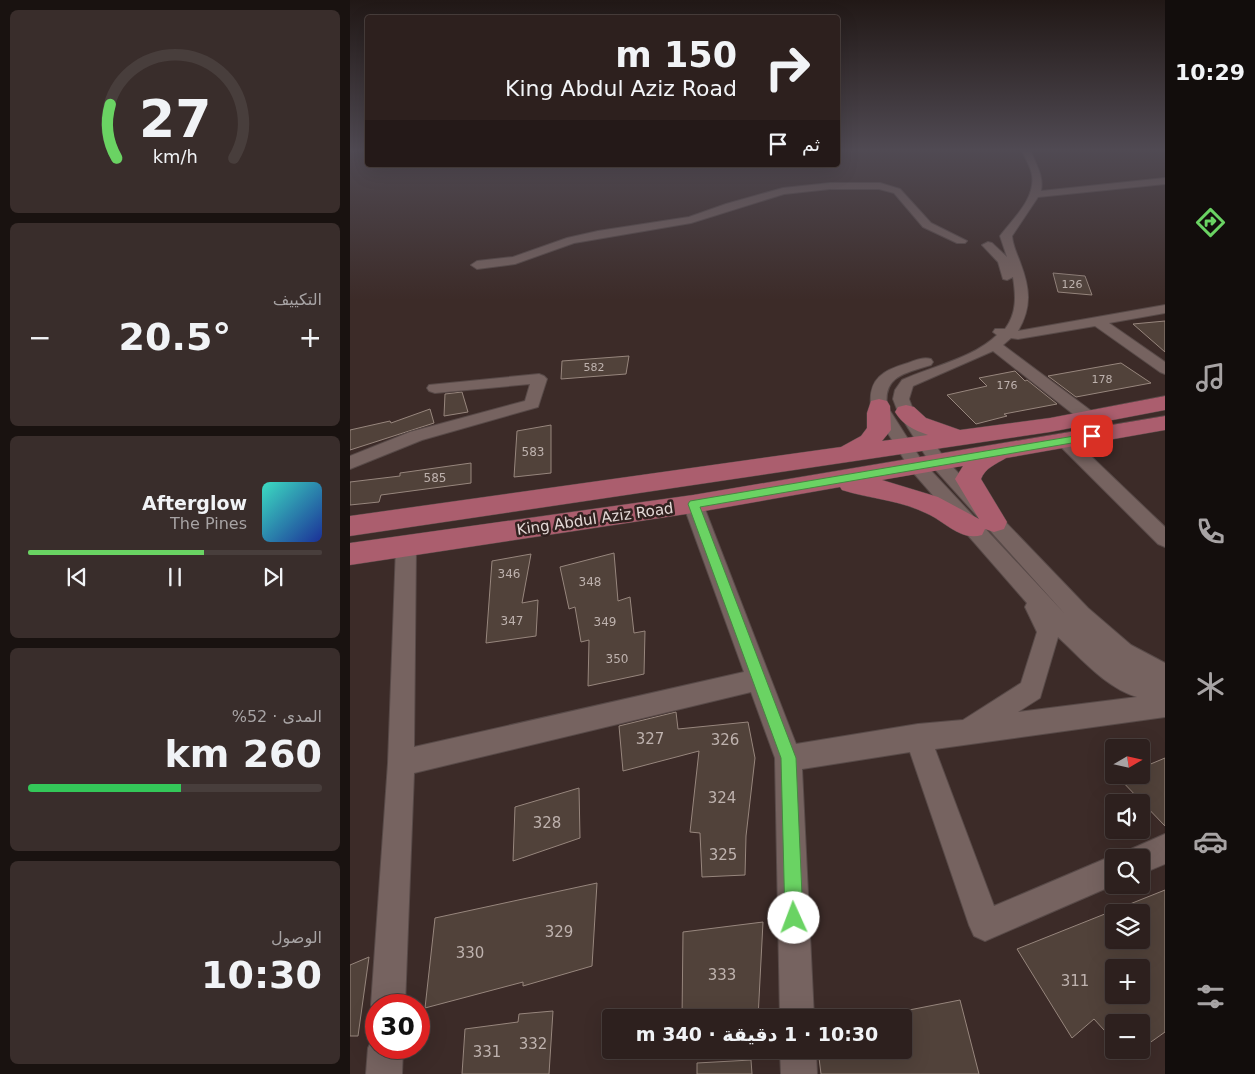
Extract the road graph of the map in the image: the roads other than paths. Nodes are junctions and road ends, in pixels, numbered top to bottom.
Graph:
1 (754, 199) edge
2 (904, 199) edge
3 (1021, 199) edge
4 (1031, 199) edge
5 (1000, 226) dead end
6 (976, 240) junction
7 (1014, 261) junction
8 (477, 265) dead end
9 (1165, 309) edge
10 (1097, 321) junction
11 (998, 336) junction
12 (1165, 370) edge
13 (435, 388) dead end
14 (1165, 403) edge
15 (879, 406) junction
16 (906, 412) junction
17 (1088, 417) junction
18 (1165, 423) edge
19 (961, 438) junction
20 (1065, 441) junction
21 (1000, 452) junction
22 (849, 453) junction
23 (920, 453) junction
24 (350, 463) edge
25 (822, 481) junction
26 (694, 504) junction
27 (983, 525) junction
28 (350, 526) edge
29 (1165, 538) edge
30 (406, 547) junction
31 (350, 554) edge
32 (1029, 591) junction
33 (1165, 675) edge
34 (760, 679) junction
35 (1165, 693) edge
36 (1165, 705) edge
37 (966, 733) junction
38 (918, 737) junction
39 (788, 758) junction
40 (401, 763) junction
41 (1165, 849) edge
42 (1150, 855) edge
43 (1105, 874) edge
44 (389, 994) edge
45 (797, 1009) edge
46 (385, 1059) edge
47 (798, 1059) edge
48 (384, 1074) edge
49 (799, 1074) edge

1 - 8 street
2 - 6 street
3 - 5 street
4 - 7 street
6 - 7 street
6 - 11 street
7 - 11 street
9 - 10 street
10 - 11 street
10 - 12 street
11 - 15 street
11 - 16 street
11 - 17 street
13 - 24 street
14 - 17 main road, King Abdul Aziz Road
15 - 22 main road
15 - 23 street
16 - 19 main road
16 - 23 street
17 - 19 main road, King Abdul Aziz Road
18 - 20 main road, King Abdul Aziz Road
19 - 23 main road, King Abdul Aziz Road
20 - 21 main road, King Abdul Aziz Road
20 - 29 street
21 - 23 main road, King Abdul Aziz Road
21 - 27 main road
22 - 23 main road, King Abdul Aziz Road
22 - 28 main road, King Abdul Aziz Road
23 - 25 main road, King Abdul Aziz Road
23 - 27 street
25 - 26 main road, King Abdul Aziz Road
25 - 27 main road
26 - 30 main road, King Abdul Aziz Road
26 - 34 street
27 - 32 street
27 - 33 street
30 - 31 main road, King Abdul Aziz Road
30 - 40 street
32 - 35 street
32 - 37 street
34 - 39 street
34 - 40 street
36 - 37 street
37 - 38 street
38 - 39 street
38 - 43 street
39 - 45 street
40 - 44 street
41 - 42 street
46 - 48 street
47 - 49 street

